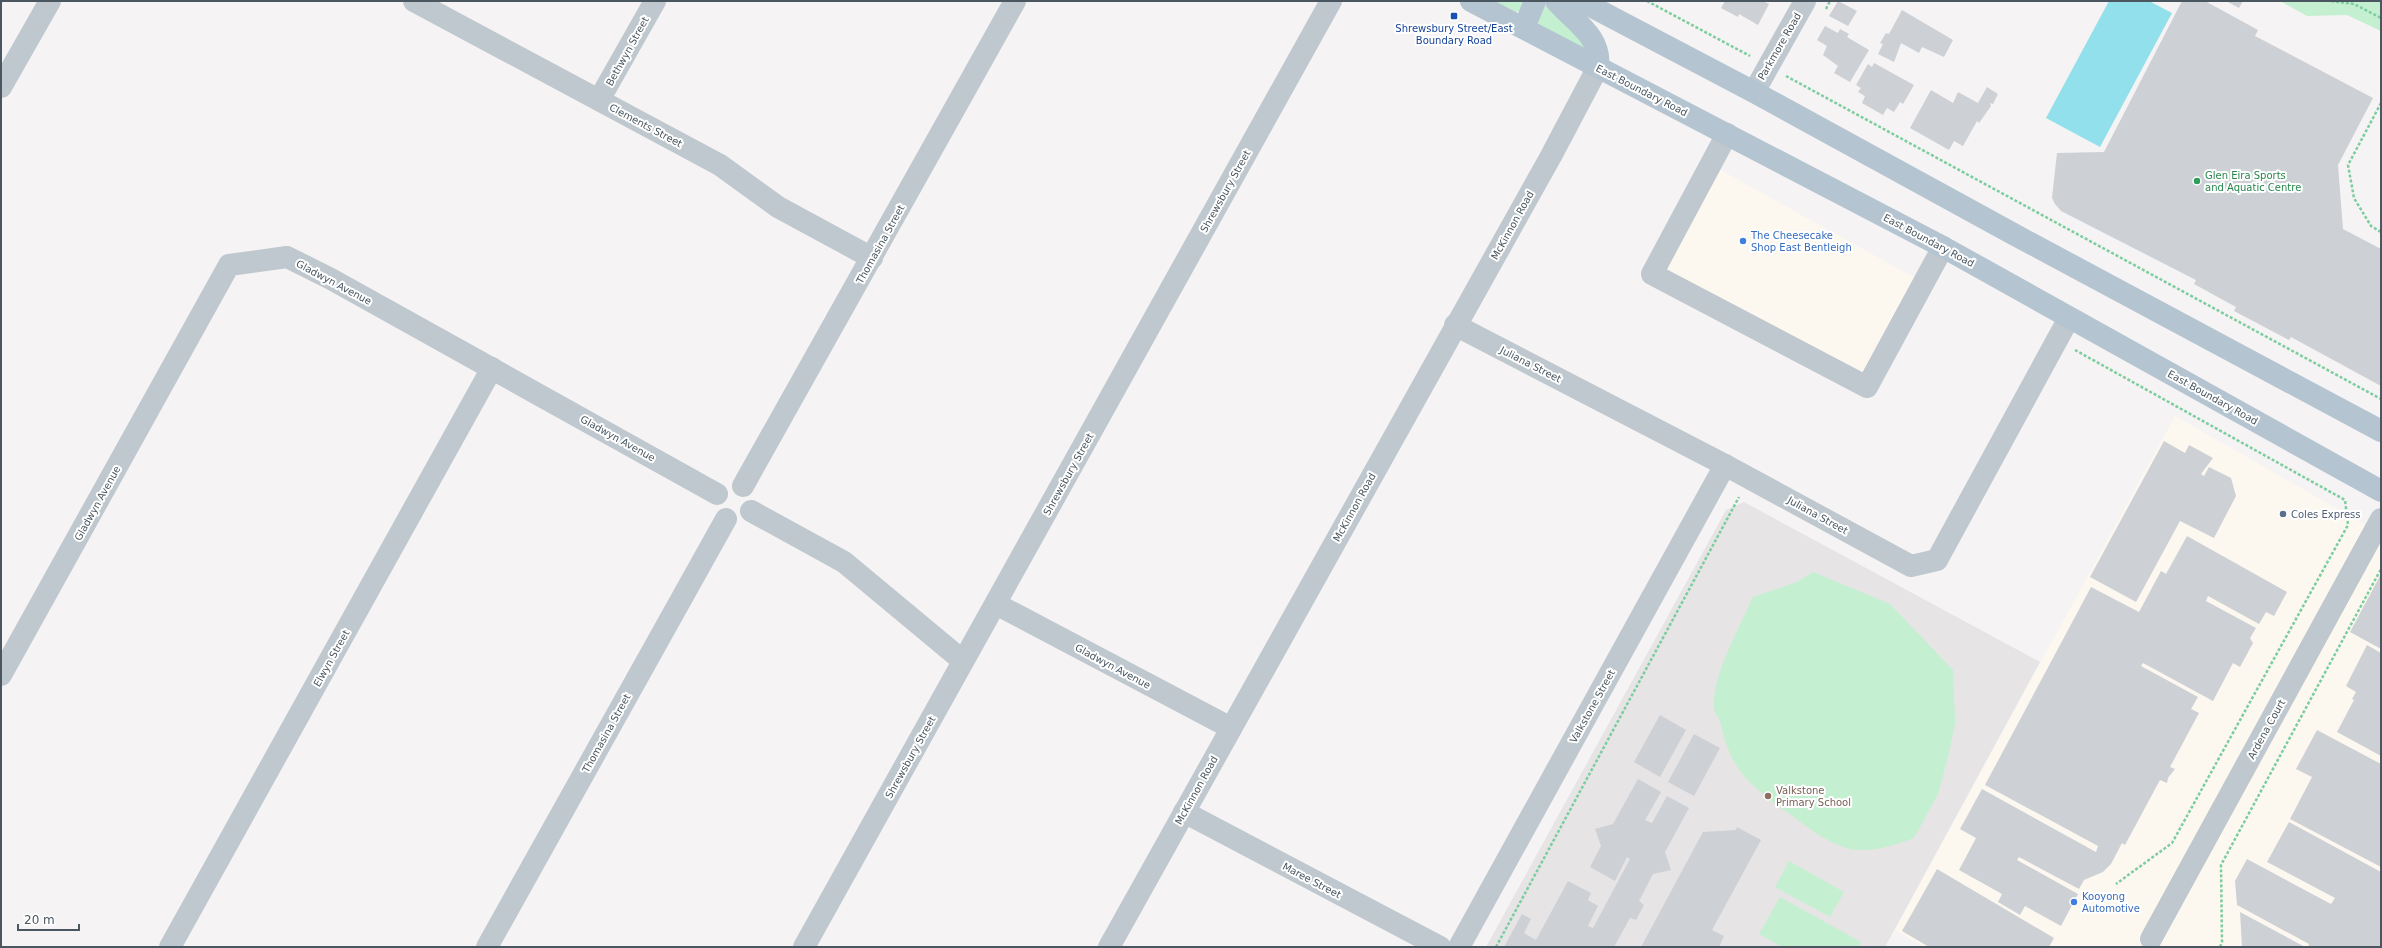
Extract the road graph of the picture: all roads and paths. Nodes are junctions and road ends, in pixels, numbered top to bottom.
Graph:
1 (50, 1) edge
2 (414, 1) edge
3 (655, 1) edge
4 (1015, 1) edge
5 (1330, 1) edge
6 (1472, 1) edge
7 (1535, 1) edge
8 (1556, 1) edge
9 (1581, 1) edge
10 (1647, 1) edge
11 (1805, 1) edge
12 (2331, 1) edge
13 (2381, 18) edge
14 (1524, 28) junction
15 (1598, 67) junction
16 (1768, 67) junction
17 (1, 87) edge
18 (1754, 92) junction
19 (599, 100) junction
20 (2381, 103) edge
21 (1727, 134) junction
22 (2381, 232) edge
23 (1943, 248) junction
24 (872, 258) junction
25 (2069, 318) junction
26 (1456, 325) junction
27 (492, 368) junction
28 (2381, 399) edge
29 (2381, 431) edge
30 (1725, 465) junction
31 (743, 486) junction
32 (2381, 491) edge
33 (717, 494) junction
34 (2346, 500) dead end
35 (751, 511) junction
36 (726, 519) junction
37 (2381, 519) edge
38 (2381, 570) edge
39 (996, 604) junction
40 (963, 660) junction
41 (1, 675) edge
42 (1231, 728) junction
43 (1184, 812) junction
44 (2116, 884) dead end
45 (2151, 938) dead end
46 (170, 947) edge
47 (487, 947) edge
48 (804, 947) edge
49 (1109, 947) edge
50 (1440, 947) edge
51 (1459, 947) edge
52 (2220, 947) edge

1 - 17 street
2 - 19 street, Clements Street
3 - 19 street, Bethwyn Street
4 - 24 street, Thomasina Street
5 - 39 street, Shrewsbury Street
6 - 14 main road, East Boundary Road
7 - 14 main road
8 - 15 main road
9 - 18 main road
10 - 16 path
11 - 16 street, Parkmore Road
12 - 13 path
14 - 15 main road, East Boundary Road
15 - 21 main road, East Boundary Road
15 - 26 street, McKinnon Road
16 - 18 street, Parkmore Road
16 - 28 path
18 - 29 main road
19 - 24 street, Clements Street
20 - 22 path
21 - 23 main road, East Boundary Road
21 - 23 street
23 - 25 main road, East Boundary Road
24 - 31 street, Thomasina Street
25 - 30 street, Juliana Street
25 - 32 main road, East Boundary Road
26 - 30 street, Juliana Street
26 - 42 street, McKinnon Road
27 - 33 street, Gladwyn Avenue
27 - 41 street, Gladwyn Avenue
27 - 46 street, Elwyn Street
30 - 51 street, Valkstone Street
31 - 33 street
31 - 35 street
33 - 36 street
34 - 44 path
35 - 36 street
35 - 40 street
36 - 47 street, Thomasina Street
37 - 45 street, Ardena Court
38 - 52 path
39 - 40 street, Shrewsbury Street
39 - 42 street, Gladwyn Avenue
40 - 48 street, Shrewsbury Street
42 - 43 street, McKinnon Road
43 - 49 street, McKinnon Road
43 - 50 street, Maree Street

